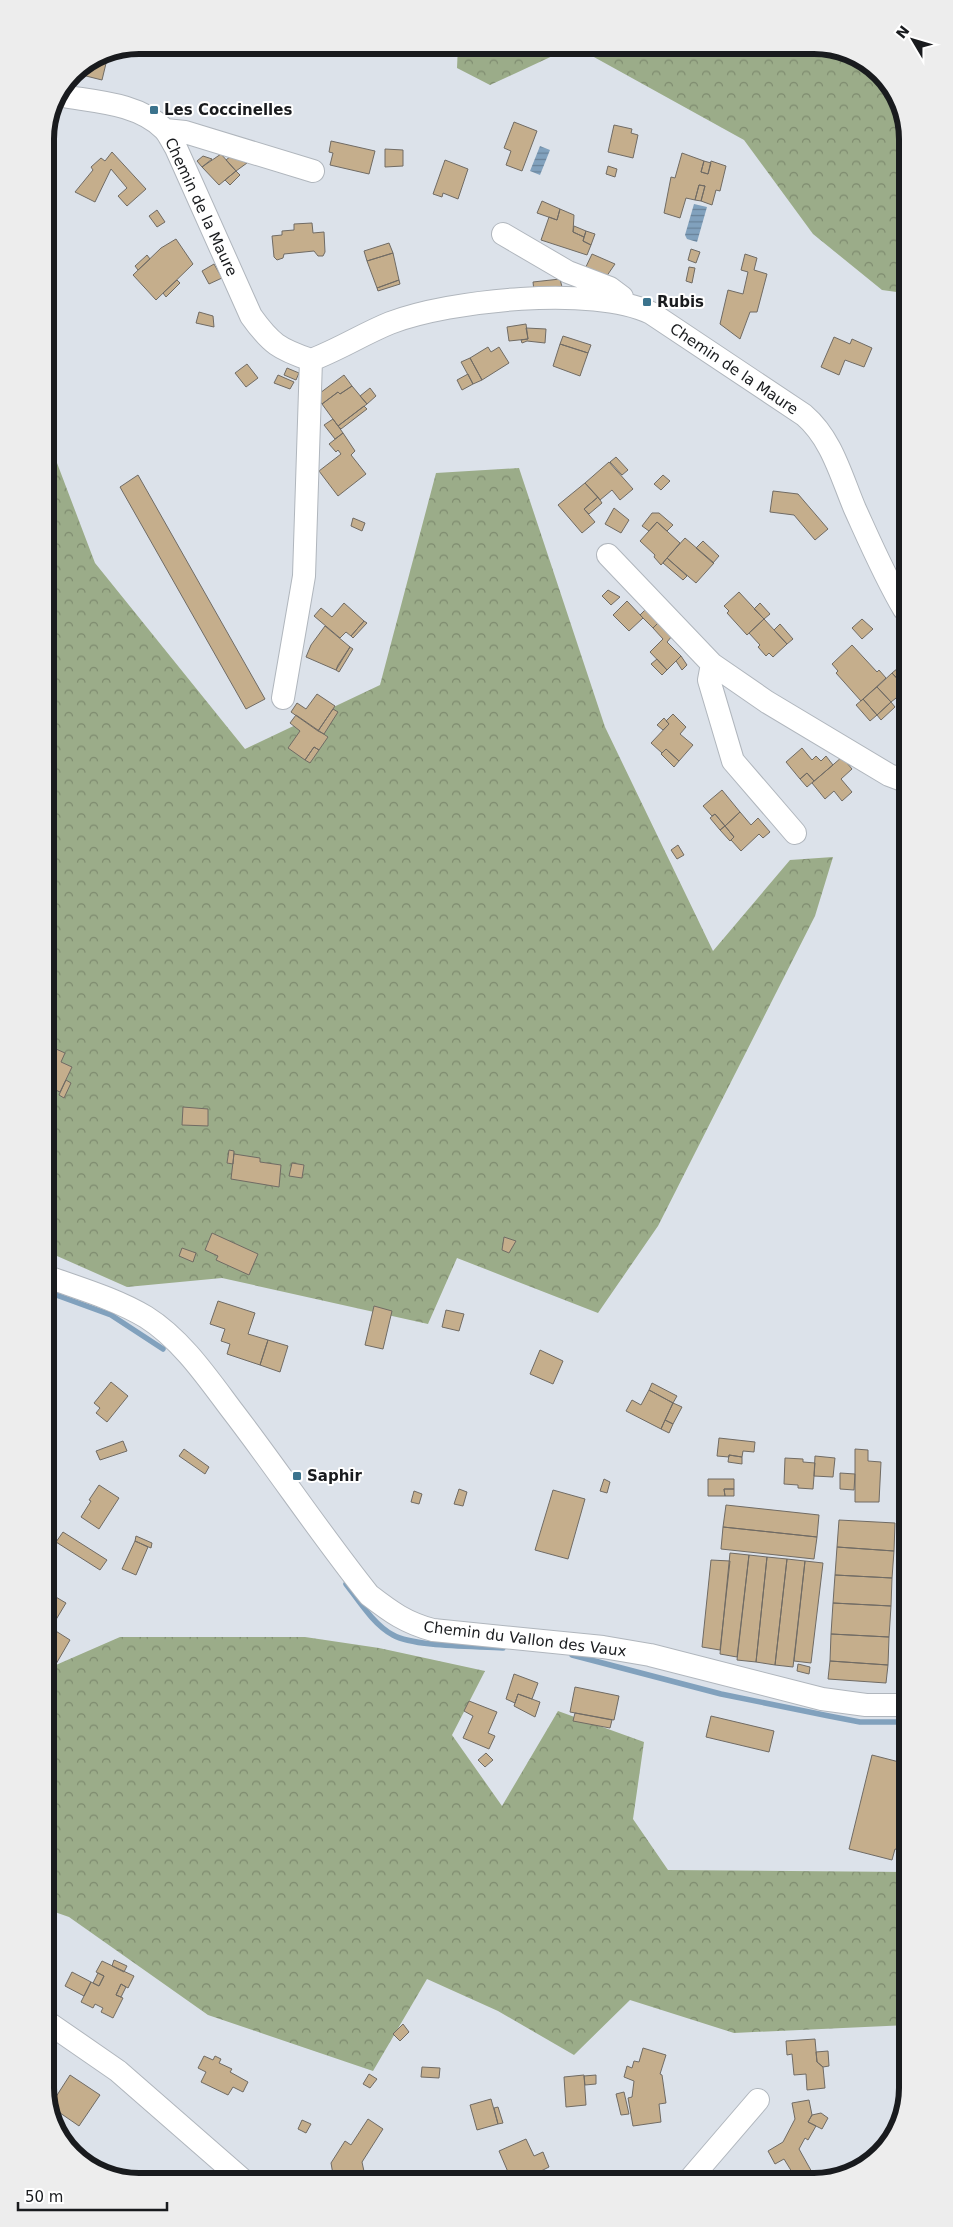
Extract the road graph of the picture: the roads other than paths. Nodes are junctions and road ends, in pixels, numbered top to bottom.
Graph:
1 (65, 97) edge
2 (165, 130) junction
3 (313, 171) dead end
4 (503, 234) dead end
5 (627, 303) junction
6 (311, 360) junction
7 (608, 555) dead end
8 (899, 600) edge
9 (712, 664) junction
10 (283, 698) dead end
11 (899, 779) edge
12 (795, 833) dead end
13 (54, 1279) edge
14 (899, 1705) edge
15 (54, 2027) edge
16 (758, 2100) dead end
17 (235, 2173) edge
18 (695, 2173) edge

1 - 2 street, Chemin de la Maure
2 - 3 street
2 - 6 street, Chemin de la Maure
4 - 5 street
5 - 6 street, Chemin de la Maure
5 - 8 street, Chemin de la Maure
6 - 10 street
7 - 9 street
9 - 11 street
9 - 12 street
13 - 14 street, Chemin du Vallon des Vaux
15 - 17 street
16 - 18 street

